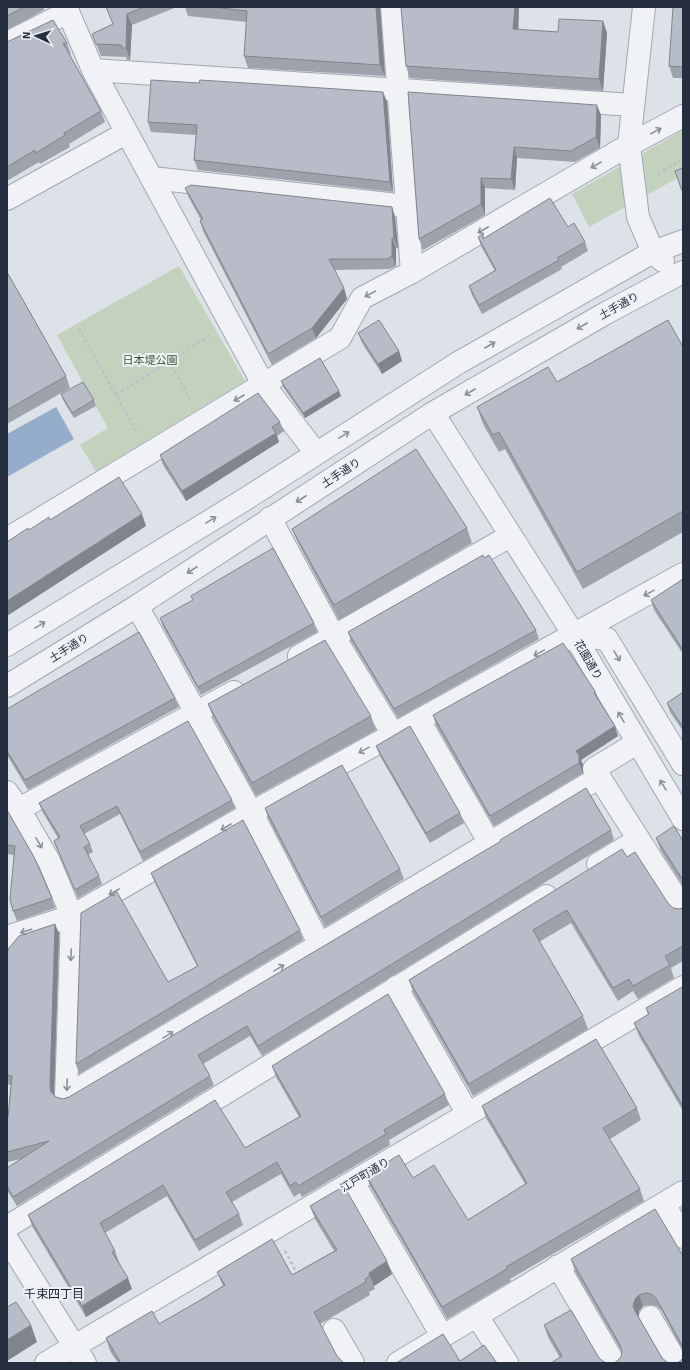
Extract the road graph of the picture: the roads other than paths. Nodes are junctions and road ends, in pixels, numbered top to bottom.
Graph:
1 (392, 7) edge
2 (644, 7) edge
3 (67, 10) edge
4 (7, 43) edge
5 (94, 70) junction
6 (398, 90) junction
7 (633, 105) junction
8 (683, 116) edge
9 (126, 133) junction
10 (630, 145) junction
11 (152, 178) junction
12 (7, 198) edge
13 (407, 206) junction
14 (683, 241) edge
15 (653, 252) junction
16 (412, 272) junction
17 (681, 276) edge
18 (263, 384) junction
19 (434, 413) junction
20 (316, 454) junction
21 (270, 518) junction
22 (510, 536) junction
23 (7, 539) edge
24 (683, 574) edge
25 (137, 606) junction
26 (574, 635) junction
27 (334, 637) junction
28 (7, 645) edge
29 (279, 667) edge
30 (251, 682) edge
31 (7, 686) edge
32 (196, 712) junction
33 (419, 720) junction
34 (393, 734) junction
35 (673, 739) edge
36 (639, 746) junction
37 (683, 764) edge
38 (597, 773) junction
39 (7, 792) edge
40 (19, 809) junction
41 (251, 813) junction
42 (683, 819) edge
43 (638, 840) junction
44 (489, 842) junction
45 (683, 909) edge
46 (72, 916) junction
47 (7, 938) edge
48 (320, 944) junction
49 (396, 987) junction
50 (683, 987) edge
51 (468, 1114) junction
52 (353, 1182) junction
53 (683, 1192) edge
54 (664, 1204) junction
55 (7, 1227) edge
56 (683, 1237) edge
57 (7, 1239) edge
58 (558, 1266) junction
59 (477, 1316) junction
60 (650, 1316) dead end
61 (334, 1330) dead end
62 (442, 1336) junction
63 (80, 1354) edge
64 (401, 1362) edge
65 (46, 1363) edge
66 (353, 1363) edge
67 (507, 1363) edge
68 (614, 1363) edge
69 (676, 1363) edge

1 - 6 street
2 - 7 street
3 - 4 street
3 - 5 street
5 - 6 street
5 - 9 street
6 - 7 street
6 - 13 street
7 - 10 street
10 -> 8 street
9 - 11 street
9 - 12 street
10 - 15 street
10 -> 16 street
11 - 13 street
11 - 18 street
13 - 16 street
14 - 15 street
15 - 17 street
20 -> 15 street
16 -> 18 street
17 -> 19 street, 土手通り
18 - 20 street
18 -> 23 street
19 -> 21 street, 土手通り
19 - 22 street
28 -> 20 street
21 -> 25 street, 土手通り
21 - 27 street
22 - 26 street
22 - 27 street
24 -> 26 street
25 - 31 street, 土手通り
25 - 32 street
26 -> 33 street
26 -> 35 street, 花園通り
36 -> 26 street, 花園通り
27 - 29 street
27 - 34 street
30 - 32 street
32 - 40 street
32 - 41 street
33 - 34 street
33 - 44 street
34 -> 41 street
35 - 36 street
35 - 37 street, 花園通り
36 - 38 street
42 -> 36 street, 花園通り
38 - 43 street
38 - 44 street
39 - 40 street
40 -> 46 street
41 -> 46 street
41 - 48 street
43 - 45 street
43 - 49 street
44 - 48 street
46 -> 47 street
46 -> 48 street
49 - 51 street
49 - 55 street
50 - 51 street, 江戸町通り
51 - 52 street, 江戸町通り
52 - 62 street
52 - 63 street, 江戸町通り
53 - 54 street
54 - 56 street
54 - 58 street
57 - 63 street
58 - 59 street
58 - 68 street
59 - 62 street
59 - 67 street
60 - 69 street
61 - 66 street
62 - 64 street
63 - 65 street, 江戸町通り

